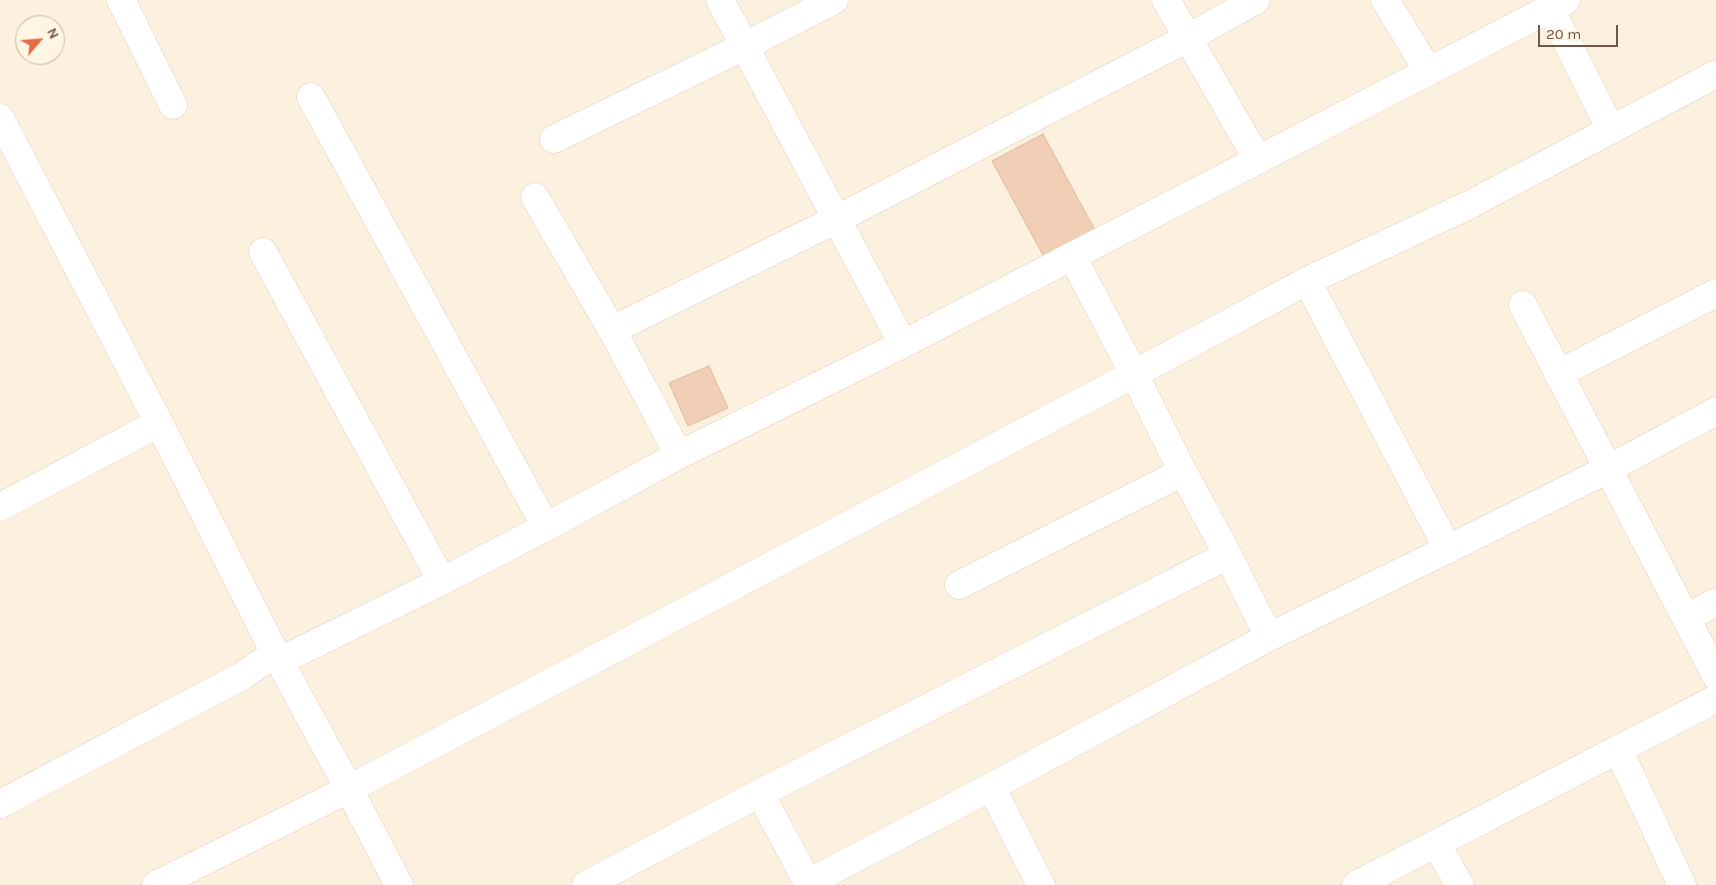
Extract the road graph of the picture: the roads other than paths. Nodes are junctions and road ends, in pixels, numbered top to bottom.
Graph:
1 (121, 0) edge
2 (720, 0) edge
3 (834, 0) edge
4 (1166, 0) edge
5 (1256, 0) edge
6 (1385, 0) edge
7 (1558, 4) edge
8 (1188, 38) junction
9 (745, 46) junction
10 (1429, 72) junction
11 (1716, 74) edge
12 (311, 97) dead end
13 (173, 105) dead end
14 (0, 118) edge
15 (1611, 130) junction
16 (554, 139) dead end
17 (1258, 160) junction
18 (535, 197) dead end
19 (837, 219) junction
20 (263, 252) dead end
21 (1072, 256) junction
22 (1307, 281) junction
23 (1716, 293) edge
24 (1523, 305) dead end
25 (612, 330) junction
26 (903, 344) junction
27 (1134, 374) junction
28 (1558, 374) junction
29 (1716, 411) edge
30 (159, 423) junction
31 (679, 455) junction
32 (1608, 469) junction
33 (1183, 472) junction
34 (0, 507) edge
35 (546, 527) junction
36 (1448, 549) junction
37 (1228, 555) junction
38 (442, 581) junction
39 (959, 585) dead end
40 (1716, 602) edge
41 (1686, 618) junction
42 (1269, 637) junction
43 (278, 657) junction
44 (1716, 676) edge
45 (1716, 698) edge
46 (1618, 749) junction
47 (991, 788) junction
48 (350, 789) junction
49 (760, 793) junction
50 (0, 804) edge
51 (1436, 844) junction
52 (808, 884) edge
53 (156, 885) edge
54 (399, 885) edge
55 (586, 885) edge
56 (1041, 885) edge
57 (1356, 885) edge
58 (1460, 885) edge
59 (1682, 885) edge

1 - 13 street
2 - 9 street
3 - 9 street
4 - 8 street
5 - 8 street
6 - 10 street
7 - 10 street
7 - 15 street
8 - 17 street
8 - 19 street
9 - 16 street
9 - 19 street
10 - 17 street
11 - 15 street
12 - 35 street
14 - 30 street
15 - 22 street
17 - 21 street
18 - 25 street
19 - 25 street
19 - 26 street
20 - 38 street
21 - 26 street
21 - 27 street
22 - 27 street
22 - 36 street
23 - 28 street
24 - 28 street
25 - 31 street
26 - 31 street
27 - 33 street
27 - 48 street
28 - 32 street
29 - 32 street
30 - 34 street
30 - 43 street
31 - 35 street
32 - 36 street
32 - 41 street
33 - 37 street
33 - 39 street
35 - 38 street
36 - 42 street
37 - 42 street
37 - 49 street
38 - 43 street
40 - 41 street
41 - 44 street
42 - 47 street
43 - 48 street
43 - 50 street
45 - 46 street
46 - 51 street
46 - 59 street
47 - 52 street
47 - 56 street
48 - 53 street
48 - 54 street
49 - 52 street
49 - 55 street
51 - 57 street
51 - 58 street

